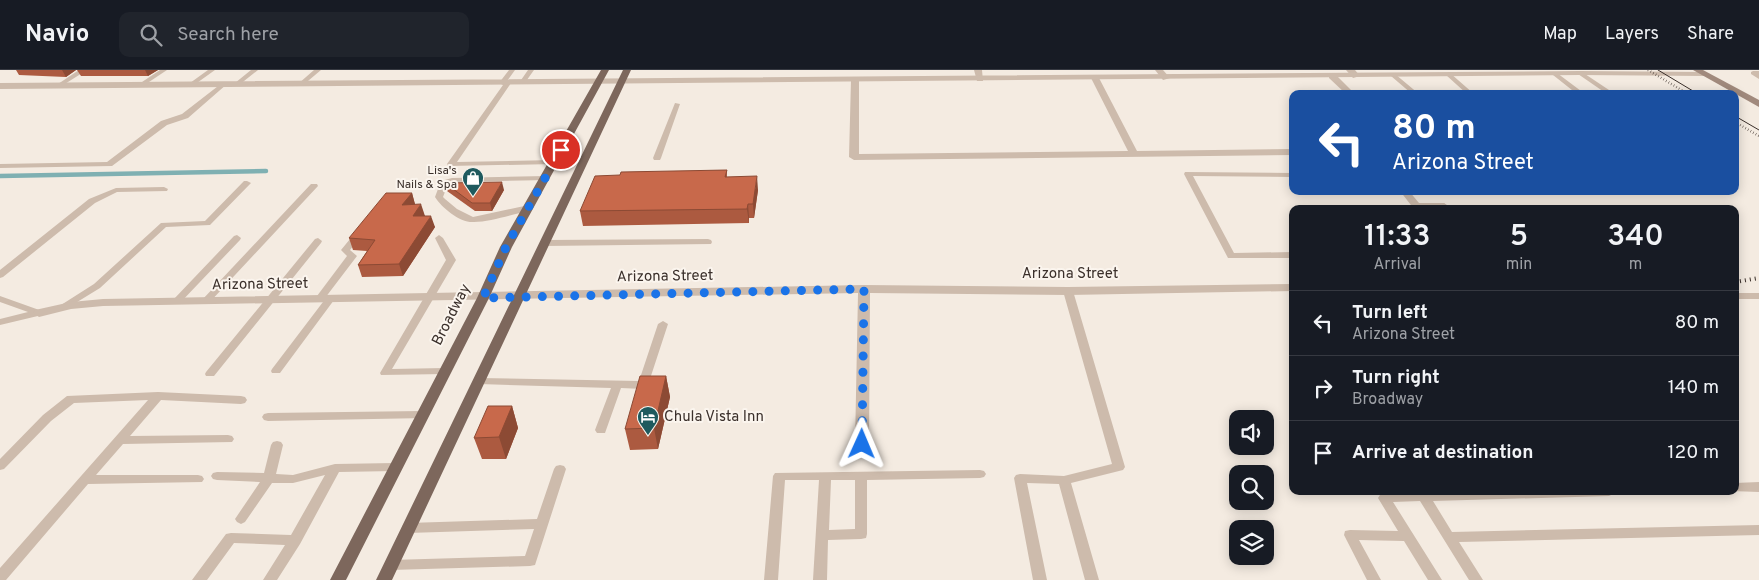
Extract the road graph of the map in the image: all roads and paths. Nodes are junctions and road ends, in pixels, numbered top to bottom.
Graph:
1 (84, 70) edge
2 (164, 70) edge
3 (212, 70) edge
4 (255, 70) edge
5 (318, 70) edge
6 (512, 70) edge
7 (532, 70) edge
8 (605, 70) edge
9 (627, 70) edge
10 (1159, 70) edge
11 (1551, 72) edge
12 (1622, 72) edge
13 (1700, 72) edge
14 (1353, 73) edge
15 (1580, 73) junction
16 (979, 74) edge
17 (1448, 74) junction
18 (1393, 75) junction
19 (1332, 76) junction
20 (1095, 78) junction
21 (1166, 78) junction
22 (622, 80) junction
23 (854, 80) junction
24 (599, 81) junction
25 (505, 83) junction
26 (522, 83) junction
27 (192, 84) junction
28 (224, 84) junction
29 (237, 84) junction
30 (141, 85) junction
31 (300, 85) junction
32 (0, 86) edge
33 (58, 86) junction
34 (1347, 90) edge
35 (1411, 90) edge
36 (1466, 90) edge
37 (1576, 90) edge
38 (1606, 90) edge
39 (1733, 90) edge
40 (1739, 93) edge
41 (677, 104) dead end
42 (1759, 104) edge
43 (1289, 152) edge
44 (1134, 154) junction
45 (657, 158) dead end
46 (555, 162) junction
47 (0, 166) edge
48 (1289, 175) edge
49 (546, 178) junction
50 (247, 183) dead end
51 (314, 186) dead end
52 (164, 188) dead end
53 (1408, 195) edge
54 (1416, 205) edge
55 (529, 208) junction
56 (364, 228) edge
57 (237, 238) dead end
58 (439, 238) dead end
59 (318, 240) dead end
60 (708, 242) dead end
61 (545, 243) junction
62 (1289, 255) edge
63 (0, 275) edge
64 (1289, 288) edge
65 (864, 289) junction
66 (1068, 291) junction
67 (1739, 296) edge
68 (1759, 296) edge
69 (520, 297) junction
70 (430, 298) junction
71 (483, 298) junction
72 (0, 299) edge
73 (324, 300) junction
74 (270, 301) junction
75 (176, 302) junction
76 (205, 302) junction
77 (66, 305) junction
78 (39, 313) junction
79 (0, 322) edge
80 (663, 324) dead end
81 (276, 371) dead end
82 (445, 371) junction
83 (210, 374) dead end
84 (479, 381) junction
85 (617, 385) junction
86 (158, 396) junction
87 (241, 400) dead end
88 (422, 415) junction
89 (268, 416) dead end
90 (601, 430) dead end
91 (228, 439) dead end
92 (119, 440) junction
93 (862, 444) dead end
94 (277, 445) dead end
95 (0, 466) edge
96 (395, 467) junction
97 (335, 468) junction
98 (560, 469) dead end
99 (980, 474) dead end
100 (861, 475) junction
101 (217, 476) dead end
102 (825, 476) junction
103 (269, 478) junction
104 (198, 479) dead end
105 (85, 480) junction
106 (1064, 480) junction
107 (1759, 487) edge
108 (1739, 488) edge
109 (1460, 495) edge
110 (1423, 496) junction
111 (241, 519) dead end
112 (542, 524) junction
113 (408, 528) junction
114 (1759, 530) edge
115 (822, 535) junction
116 (1408, 536) junction
117 (1449, 537) junction
118 (295, 540) junction
119 (391, 565) junction
120 (3, 570) edge
121 (200, 580) edge
122 (270, 580) edge
123 (338, 580) edge
124 (384, 580) edge
125 (771, 580) edge
126 (820, 580) edge
127 (1040, 580) edge
128 (1092, 580) edge
129 (1374, 580) edge
130 (1435, 580) edge
131 (1476, 580) edge

1 - 33 lane
2 - 30 lane
3 - 27 lane
4 - 29 lane
5 - 31 lane
6 - 25 lane
7 - 26 lane
8 - 24 main road, Broadway
9 - 22 main road
10 - 21 street
11 - 15 street
11 - 17 street
11 - 37 lane
12 - 13 street
12 - 15 street
13 - 39 main road
14 - 18 street
14 - 19 street
15 - 38 lane
16 - 20 street
16 - 23 street
17 - 18 street
17 - 36 lane
18 - 35 lane
19 - 21 street
19 - 34 street
20 - 21 street
20 - 44 street
22 - 23 street
22 - 24 street
22 - 61 main road
23 - 44 street
24 - 26 street
24 - 46 main road, Broadway
25 - 26 street
25 - 31 street
25 - 46 lane
27 - 28 street
27 - 30 street
28 - 29 street
28 - 47 lane
29 - 31 street
30 - 33 street
32 - 33 street
40 - 42 main road
41 - 45 lane
43 - 44 street
46 - 49 main road, Broadway
48 - 62 lane
49 - 55 main road, Broadway
49 - 55 lane
50 - 77 lane
51 - 76 lane
52 - 63 lane
53 - 54 lane
55 - 71 main road, Broadway
56 - 73 lane
57 - 75 lane
58 - 70 lane
59 - 74 lane
60 - 61 lane
61 - 69 main road
64 - 66 street, Arizona Street
65 - 66 street, Arizona Street
65 - 69 street, Arizona Street
65 - 93 street
66 - 106 lane
67 - 68 lane
69 - 71 street, Arizona Street
69 - 84 main road
70 - 71 street, Arizona Street
70 - 73 street, Arizona Street
70 - 82 lane
71 - 82 main road, Broadway
72 - 78 lane
73 - 74 street, Arizona Street
73 - 81 lane
74 - 76 street, Arizona Street
74 - 83 lane
75 - 76 street, Arizona Street
75 - 77 street, Arizona Street
77 - 78 street, Arizona Street
78 - 79 lane
80 - 85 lane
82 - 88 main road, Broadway
84 - 85 lane
84 - 113 main road
85 - 90 lane
86 - 87 lane
86 - 92 lane
86 - 95 lane
88 - 89 lane
88 - 96 main road, Broadway
91 - 92 lane
92 - 105 lane
94 - 103 lane
96 - 97 lane
96 - 123 main road, Broadway
97 - 103 lane
97 - 118 lane
98 - 112 lane
99 - 100 lane
100 - 102 lane
100 - 115 lane
101 - 103 lane
102 - 115 lane
102 - 125 lane
103 - 111 lane
104 - 105 lane
105 - 120 lane
106 - 127 lane
106 - 128 lane
107 - 108 lane
109 - 110 lane
110 - 116 lane
110 - 117 lane
112 - 113 lane
112 - 119 lane
113 - 119 main road
114 - 117 lane
115 - 126 lane
116 - 129 lane
116 - 130 lane
117 - 131 lane
118 - 121 lane
118 - 122 lane
119 - 124 main road

